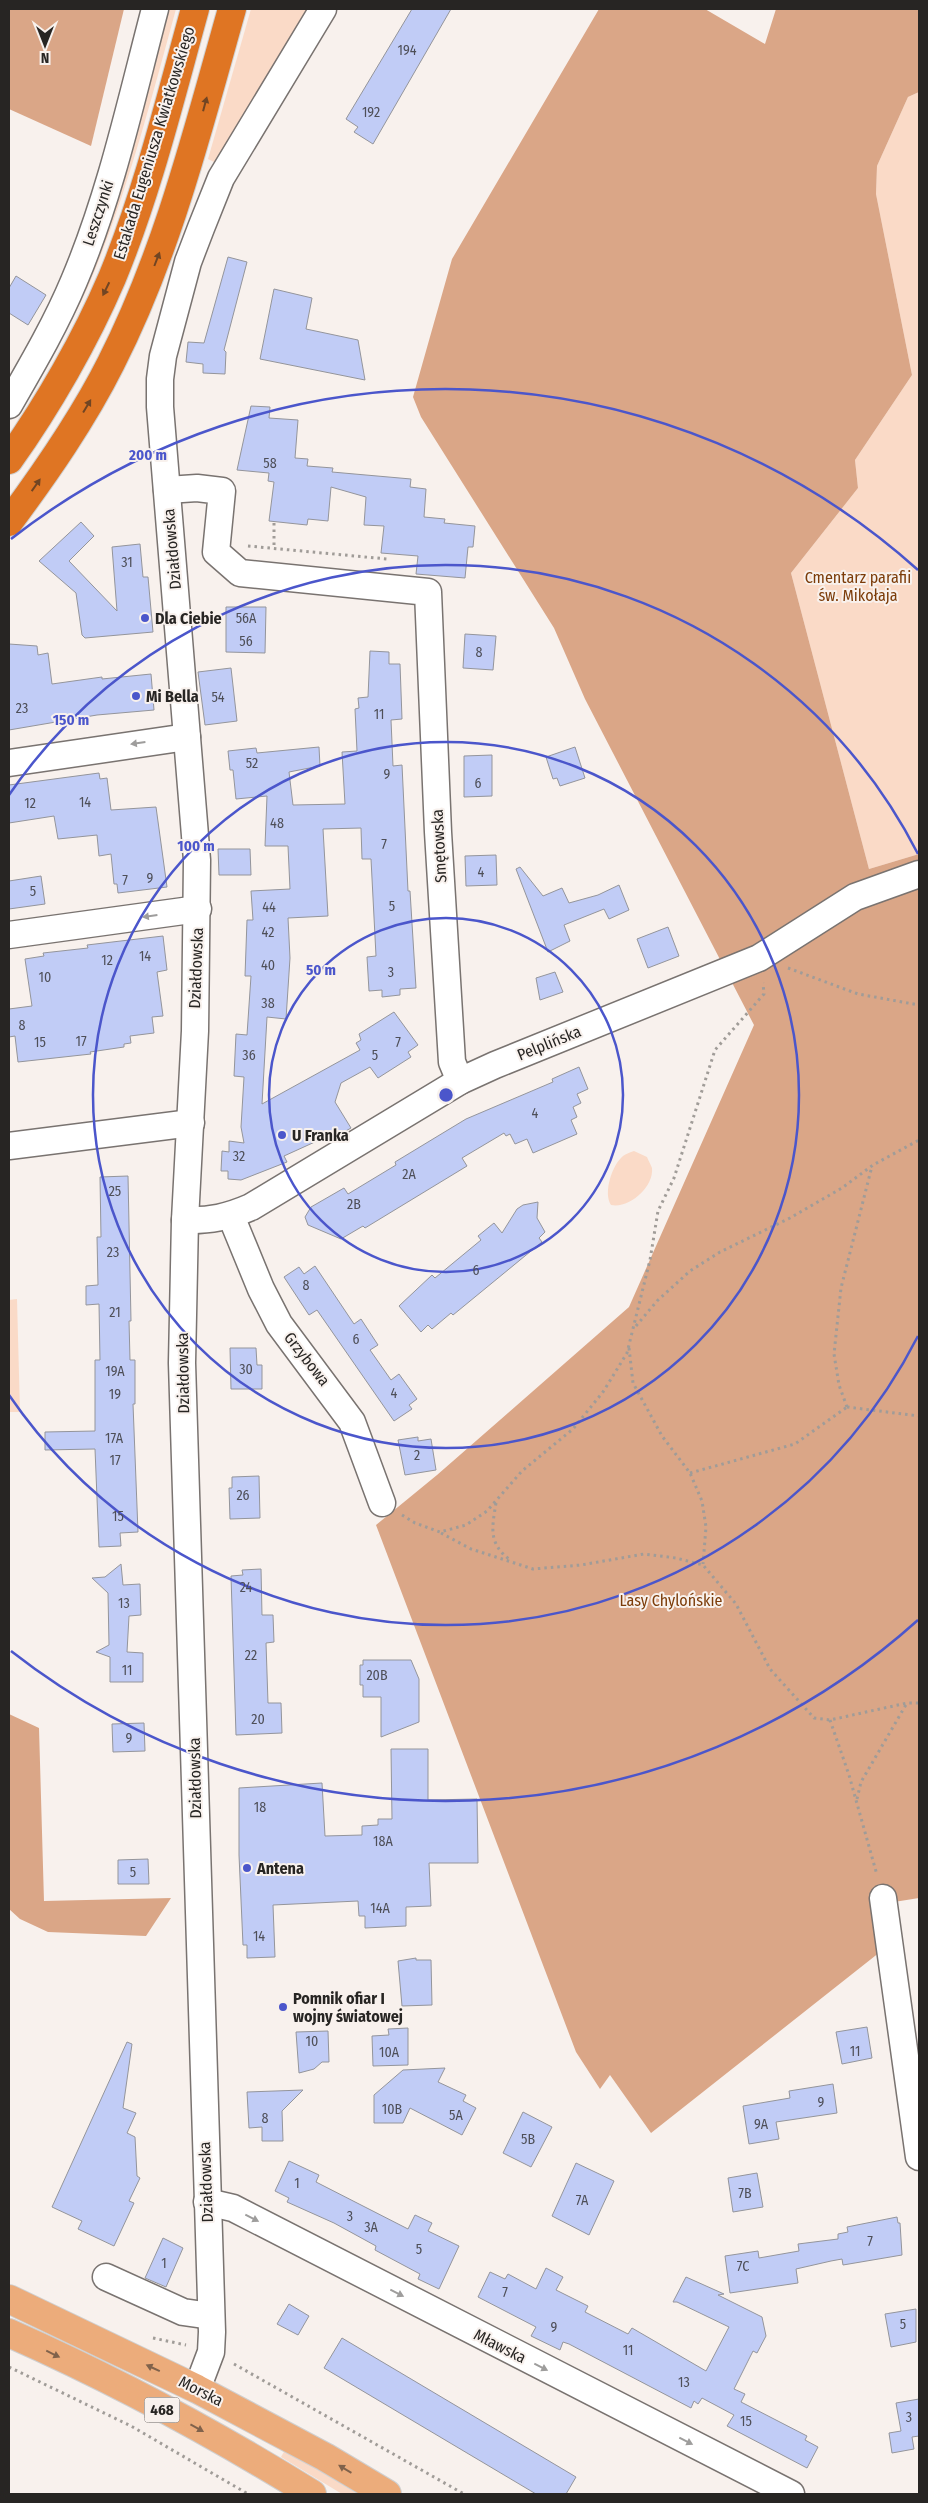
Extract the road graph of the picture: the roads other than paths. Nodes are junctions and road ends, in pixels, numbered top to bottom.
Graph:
1 (155, 9) edge
2 (195, 9) edge
3 (232, 9) edge
4 (323, 9) edge
5 (9, 405) edge
6 (9, 460) edge
7 (167, 490) junction
8 (9, 522) edge
9 (187, 737) junction
10 (9, 763) edge
11 (919, 874) edge
12 (198, 909) junction
13 (9, 935) edge
14 (460, 1081) junction
15 (191, 1123) junction
16 (9, 1146) edge
17 (230, 1216) junction
18 (185, 1220) junction
19 (382, 1503) road end
20 (884, 1898) road end
21 (919, 2157) edge
22 (207, 2202) junction
23 (106, 2277) dead end
24 (9, 2299) edge
25 (211, 2316) junction
26 (9, 2333) edge
27 (197, 2389) junction
28 (312, 2494) edge
29 (387, 2494) edge
30 (791, 2494) edge

1 - 5 street, Leszczynki
2 -> 6 highway, Estakada Eugeniusza Kwiatkowskiego
8 -> 3 highway
4 - 7 street, Działdowska
7 - 9 street, Działdowska
7 - 14 street, Smętowska
9 -> 10 street
9 - 12 street, Działdowska
11 - 14 street, Pelplińska
12 -> 13 street
12 - 15 street, Działdowska
14 - 17 street, Pelplińska
15 - 16 street
15 - 18 street, Działdowska
17 - 18 street, Pelplińska
17 - 19 street, Grzybowa
18 - 22 street, Działdowska
20 - 21 street
22 - 25 street, Działdowska
22 -> 30 street, Mławska
23 - 25 street
27 -> 24 main road, Morska / 468
25 - 27 street, Działdowska
26 -> 28 main road, 468
29 -> 27 main road, Morska / 468

